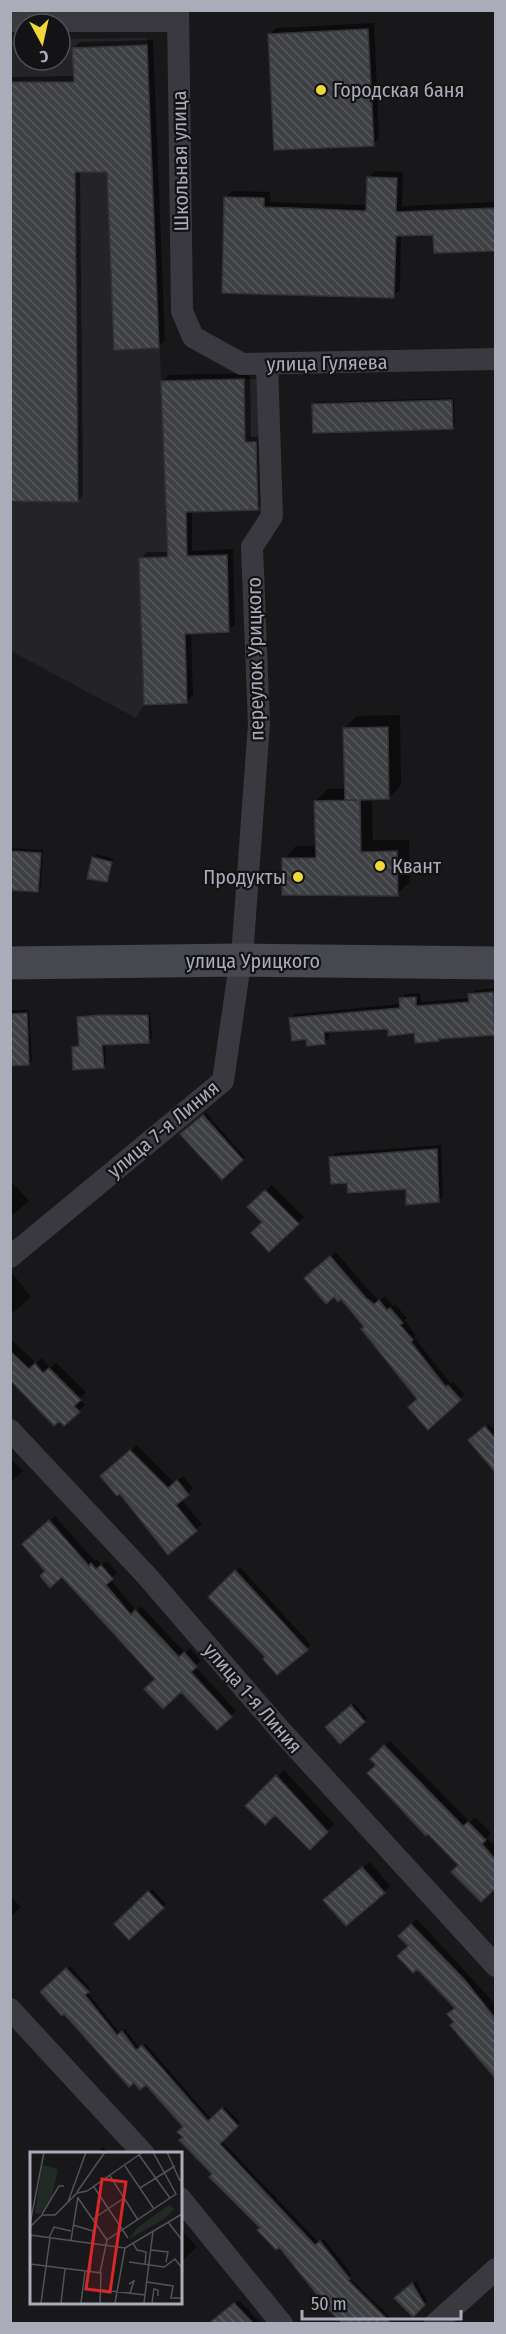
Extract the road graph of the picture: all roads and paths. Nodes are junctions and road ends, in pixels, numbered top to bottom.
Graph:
1 (178, 16) edge
2 (10, 21) edge
3 (182, 311) joint
4 (495, 359) edge
5 (267, 364) junction
6 (240, 960) junction
7 (10, 963) edge
8 (495, 963) edge
9 (10, 1257) edge
10 (10, 1430) edge
11 (495, 1966) edge
12 (10, 2009) edge
13 (142, 2152) edge
14 (182, 2200) edge
15 (495, 2269) edge
16 (282, 2324) edge
17 (435, 2324) edge

1 - 2 street
1 - 3 street, Школьная улица
3 - 5 street, улица Гуляева
4 - 5 street, улица Гуляева
5 - 6 street, переулок Урицкого
6 - 7 main road, улица Урицкого
6 - 8 main road, улица Урицкого
6 - 9 street, улица 7-я Линия
10 - 11 street, улица 1-я Линия
12 - 13 street
14 - 16 street
15 - 17 street

